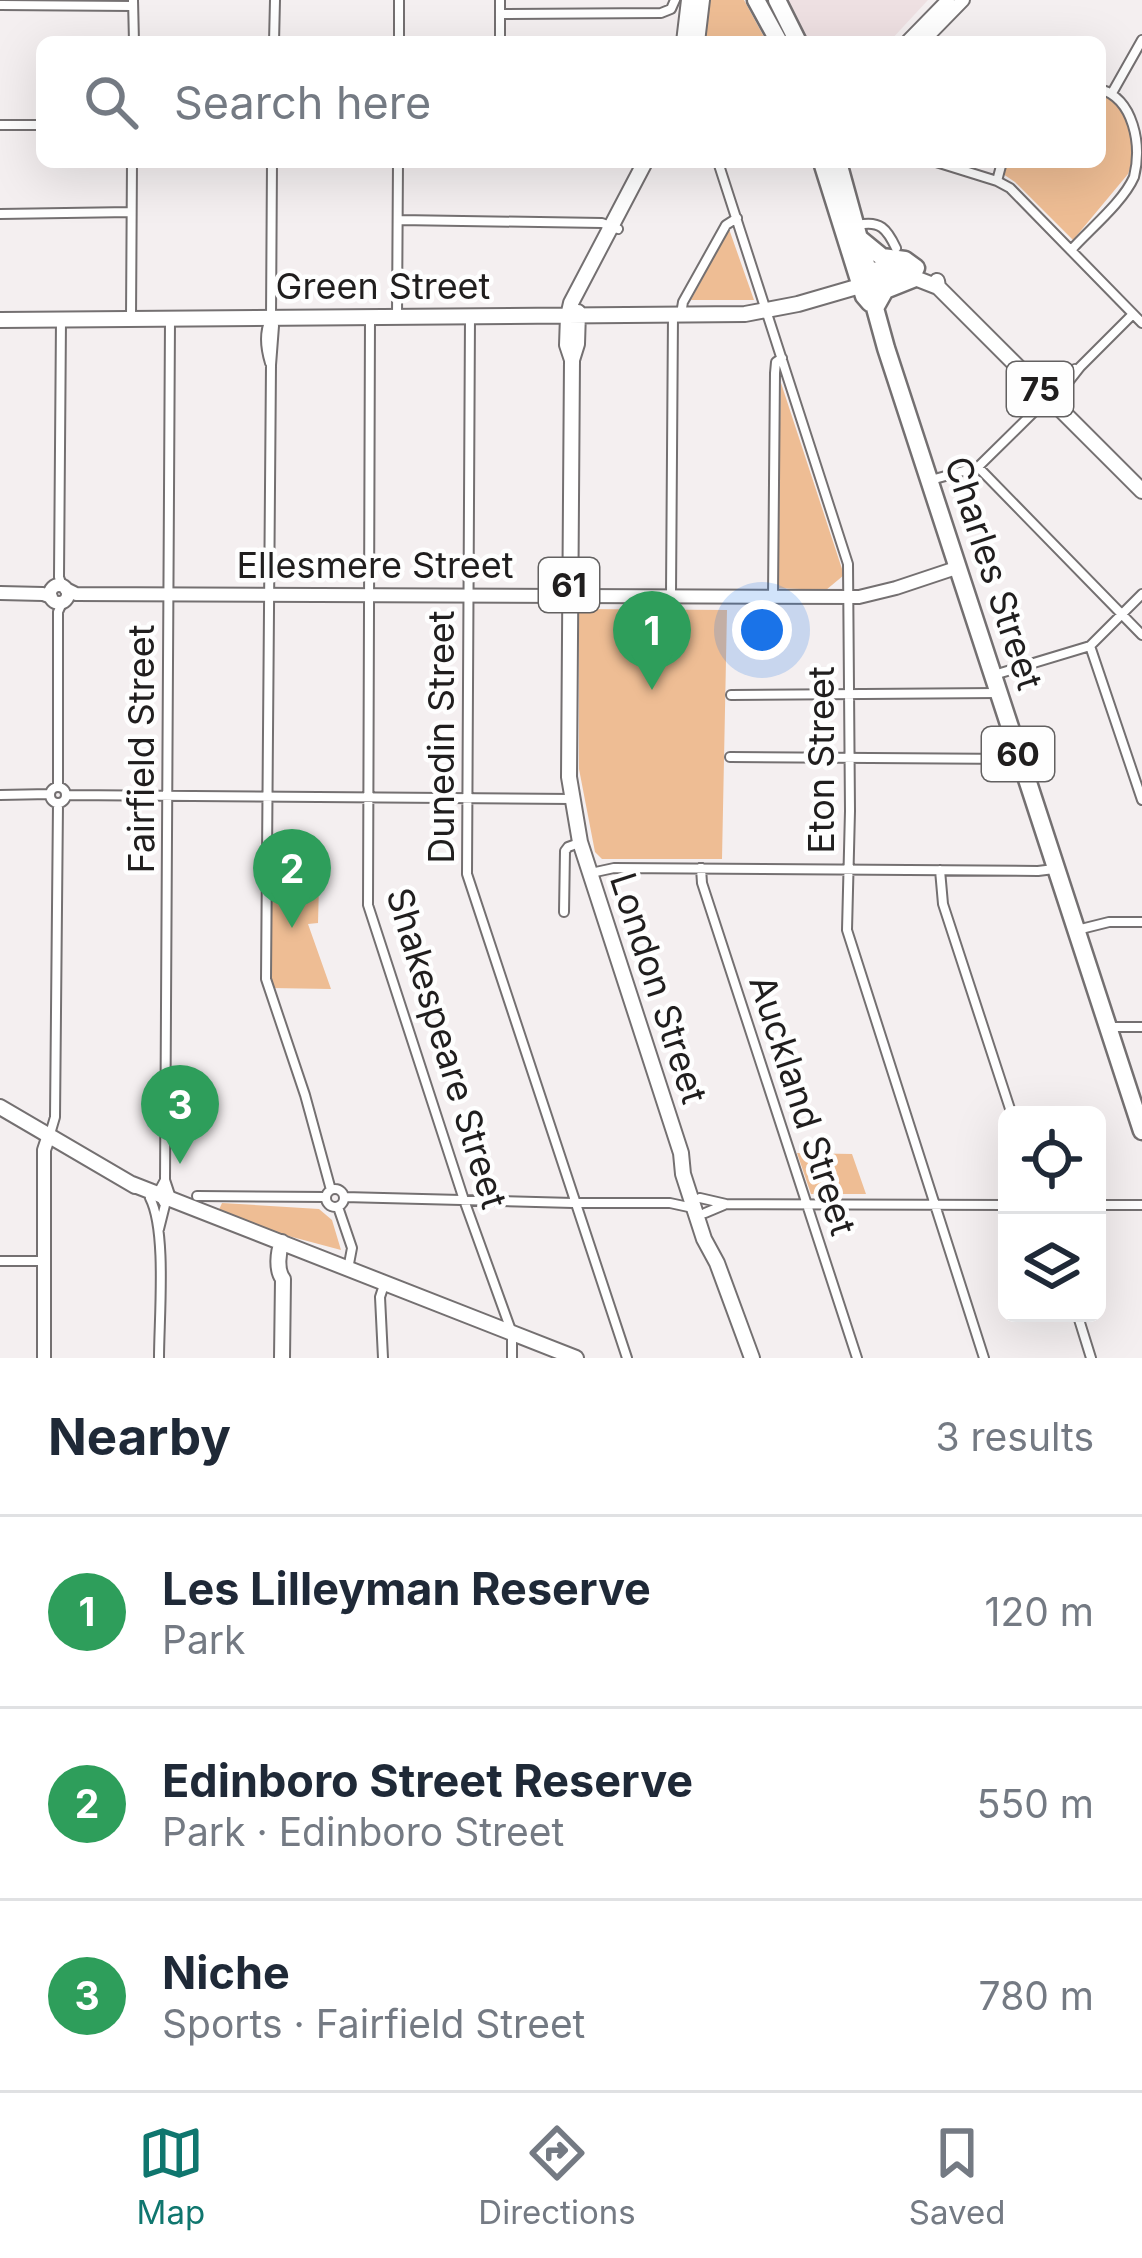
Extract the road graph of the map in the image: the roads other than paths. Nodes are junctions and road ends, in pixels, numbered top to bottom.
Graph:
1 (275, 0) edge
2 (399, 0) edge
3 (500, 0) edge
4 (675, 0) edge
5 (689, 0) edge
6 (702, 0) edge
7 (756, 0) edge
8 (948, 0) edge
9 (963, 0) edge
10 (133, 3) edge
11 (778, 3) edge
12 (0, 5) edge
13 (500, 14) junction
14 (134, 36) edge
15 (274, 36) edge
16 (398, 36) edge
17 (500, 36) edge
18 (685, 36) edge
19 (698, 36) edge
20 (776, 36) edge
21 (795, 36) edge
22 (917, 36) edge
23 (919, 36) edge
24 (1142, 40) edge
25 (1106, 91) edge
26 (1112, 93) junction
27 (0, 124) edge
28 (36, 125) edge
29 (132, 168) edge
30 (272, 168) edge
31 (398, 168) edge
32 (642, 168) edge
33 (652, 168) edge
34 (720, 168) edge
35 (833, 168) edge
36 (955, 168) edge
37 (1000, 168) edge
38 (997, 181) junction
39 (131, 212) junction
40 (0, 214) edge
41 (737, 218) junction
42 (399, 220) junction
43 (616, 227) junction
44 (858, 232) junction
45 (896, 248) dead end
46 (1072, 249) junction
47 (916, 273) junction
48 (864, 277) junction
49 (874, 308) junction
50 (765, 310) junction
51 (677, 314) junction
52 (470, 315) junction
53 (370, 316) junction
54 (397, 316) junction
55 (573, 316) junction
56 (272, 317) junction
57 (1139, 318) edge
58 (131, 319) junction
59 (170, 319) junction
60 (0, 320) edge
61 (61, 320) junction
62 (782, 358) junction
63 (1050, 399) junction
64 (978, 467) junction
65 (929, 481) junction
66 (1142, 491) edge
67 (956, 568) junction
68 (0, 593) edge
69 (59, 594) junction
70 (169, 594) junction
71 (1142, 594) edge
72 (269, 595) junction
73 (368, 595) junction
74 (671, 595) junction
75 (773, 595) junction
76 (467, 596) junction
77 (569, 596) junction
78 (849, 597) junction
79 (1122, 614) junction
80 (1142, 635) edge
81 (1090, 646) junction
82 (995, 684) junction
83 (731, 694) dead end
84 (849, 694) junction
85 (730, 757) dead end
86 (848, 758) junction
87 (1020, 759) junction
88 (54, 791) junction
89 (67, 795) junction
90 (168, 795) junction
91 (0, 796) edge
92 (267, 797) junction
93 (367, 798) junction
94 (572, 799) junction
95 (467, 800) junction
96 (1142, 800) edge
97 (58, 804) junction
98 (580, 842) junction
99 (701, 868) junction
100 (1056, 868) junction
101 (848, 869) junction
102 (940, 870) junction
103 (591, 873) junction
104 (564, 912) dead end
105 (1142, 922) edge
106 (1076, 930) junction
107 (1108, 1027) junction
108 (1142, 1027) edge
109 (1009, 1106) edge
110 (0, 1107) edge
111 (1142, 1131) edge
112 (49, 1135) junction
113 (329, 1194) junction
114 (162, 1195) junction
115 (196, 1196) dead end
116 (344, 1197) junction
117 (464, 1200) junction
118 (573, 1203) junction
119 (697, 1204) junction
120 (726, 1204) junction
121 (1142, 1204) edge
122 (807, 1205) junction
123 (934, 1205) junction
124 (998, 1205) edge
125 (1106, 1205) edge
126 (338, 1207) junction
127 (158, 1231) junction
128 (285, 1248) junction
129 (0, 1261) edge
130 (44, 1261) junction
131 (340, 1268) junction
132 (384, 1285) junction
133 (1079, 1322) edge
134 (512, 1333) junction
135 (623, 1355) edge
136 (44, 1358) edge
137 (159, 1358) edge
138 (282, 1358) edge
139 (383, 1358) edge
140 (512, 1358) edge
141 (576, 1358) edge
142 (752, 1358) edge
143 (857, 1358) edge
144 (984, 1358) edge
145 (1091, 1358) edge

1 - 15 street
2 - 16 street
3 - 13 street
4 - 13 street
5 - 18 main road
6 - 19 main road
7 - 20 highway
8 - 22 street
9 - 23 street
10 - 12 street
10 - 14 street
11 - 21 highway
13 - 17 street
24 - 26 street
25 - 26 street
26 - 46 street
27 - 28 street
29 - 39 street
30 - 56 street
31 - 42 street
32 - 43 main road, London Street / 61
33 - 43 main road, London Street / 61
34 - 41 street, Eton Street
35 - 44 highway, Charles Street / 60
35 - 48 highway, Charles Street / 60
36 - 38 street
37 - 38 street
38 - 46 street
39 - 40 street
39 - 58 street
41 - 50 street, Eton Street
41 - 51 street
42 - 43 street
42 - 54 street
43 - 55 main road, London Street / 61
44 - 45 street
44 - 47 highway
44 - 48 highway, Charles Street / 60
46 - 57 street
47 - 48 main road, Green Street
47 - 49 highway
47 - 63 main road, 75
48 - 49 highway, Charles Street / 60
48 - 50 main road, Green Street
49 - 65 highway, Charles Street / 60
50 - 51 main road, Green Street
50 - 62 street, Eton Street
51 - 55 main road, Green Street
51 - 74 street
52 - 54 main road, Green Street
52 - 55 main road, Green Street
52 - 76 street, Dunedin Street
53 - 54 main road, Green Street
53 - 56 main road, Green Street
53 - 73 street, Shakespeare Street
55 - 77 main road, London Street / 61
56 - 59 main road, Green Street
56 - 72 street
57 - 63 street
58 - 59 main road, Green Street
58 - 61 main road, Green Street
59 - 70 street, Fairfield Street
60 - 61 main road, Green Street
61 - 69 street
62 - 75 street
62 - 78 street, Eton Street
63 - 64 street
63 - 66 main road, 75
64 - 65 street
64 - 79 street
65 - 67 highway, Charles Street / 60
67 - 78 street, Ellesmere Street
67 - 82 highway, Charles Street / 60
68 - 69 street, Ellesmere Street
69 - 70 street, Ellesmere Street
69 - 88 street
70 - 72 street, Ellesmere Street
70 - 90 street, Fairfield Street
71 - 79 street
72 - 73 street, Ellesmere Street
72 - 92 street
73 - 76 street, Ellesmere Street
73 - 93 street, Shakespeare Street
74 - 75 street, Ellesmere Street
74 - 77 street, Ellesmere Street
75 - 78 street, Ellesmere Street
76 - 77 street, Ellesmere Street
76 - 95 street, Dunedin Street
77 - 94 main road, London Street / 61
78 - 84 street, Eton Street
79 - 80 street
79 - 81 street
81 - 82 street
81 - 96 street
82 - 84 street
82 - 87 highway, Charles Street / 60
83 - 84 street
84 - 86 street, Eton Street
85 - 86 street
86 - 87 street
86 - 101 street, Eton Street
87 - 100 highway, Charles Street / 60
88 - 89 street
88 - 91 street
88 - 97 street
89 - 90 street
89 - 97 street
90 - 92 street
90 - 114 street, Fairfield Street
92 - 93 street
92 - 113 street
93 - 95 street
93 - 117 street, Shakespeare Street
94 - 95 street
94 - 98 main road, London Street / 61
95 - 118 street, Dunedin Street
97 - 112 street
98 - 103 main road, London Street / 61
98 - 104 street, London Street
99 - 101 street
99 - 103 street
99 - 122 street, Auckland Street
100 - 102 street
100 - 106 highway, Charles Street / 60
101 - 102 street
101 - 123 street, Eton Street
102 - 109 street
103 - 119 main road, London Street / 61
105 - 106 street
106 - 107 highway, Charles Street / 60
107 - 108 street
107 - 111 highway, Charles Street / 60
110 - 112 main road
112 - 114 main road
112 - 130 street
113 - 115 street
113 - 116 street
113 - 126 street
114 - 127 street, Fairfield Street
114 - 127 street, Fairfield Street
114 - 128 main road
116 - 117 street
116 - 126 street
117 - 118 street
117 - 134 street, Shakespeare Street
118 - 119 street
118 - 135 street, Dunedin Street
119 - 120 street
119 - 120 street
119 - 142 main road, London Street / 61
120 - 122 street
121 - 125 street
122 - 123 street
122 - 143 street, Auckland Street
123 - 124 street
123 - 144 street, Eton Street
126 - 131 street
127 - 137 street, Fairfield Street
128 - 131 main road
128 - 138 main road
129 - 130 street
130 - 136 street
131 - 132 main road
132 - 134 main road
132 - 139 street
133 - 145 street
134 - 140 street, Shakespeare Street
134 - 141 main road

